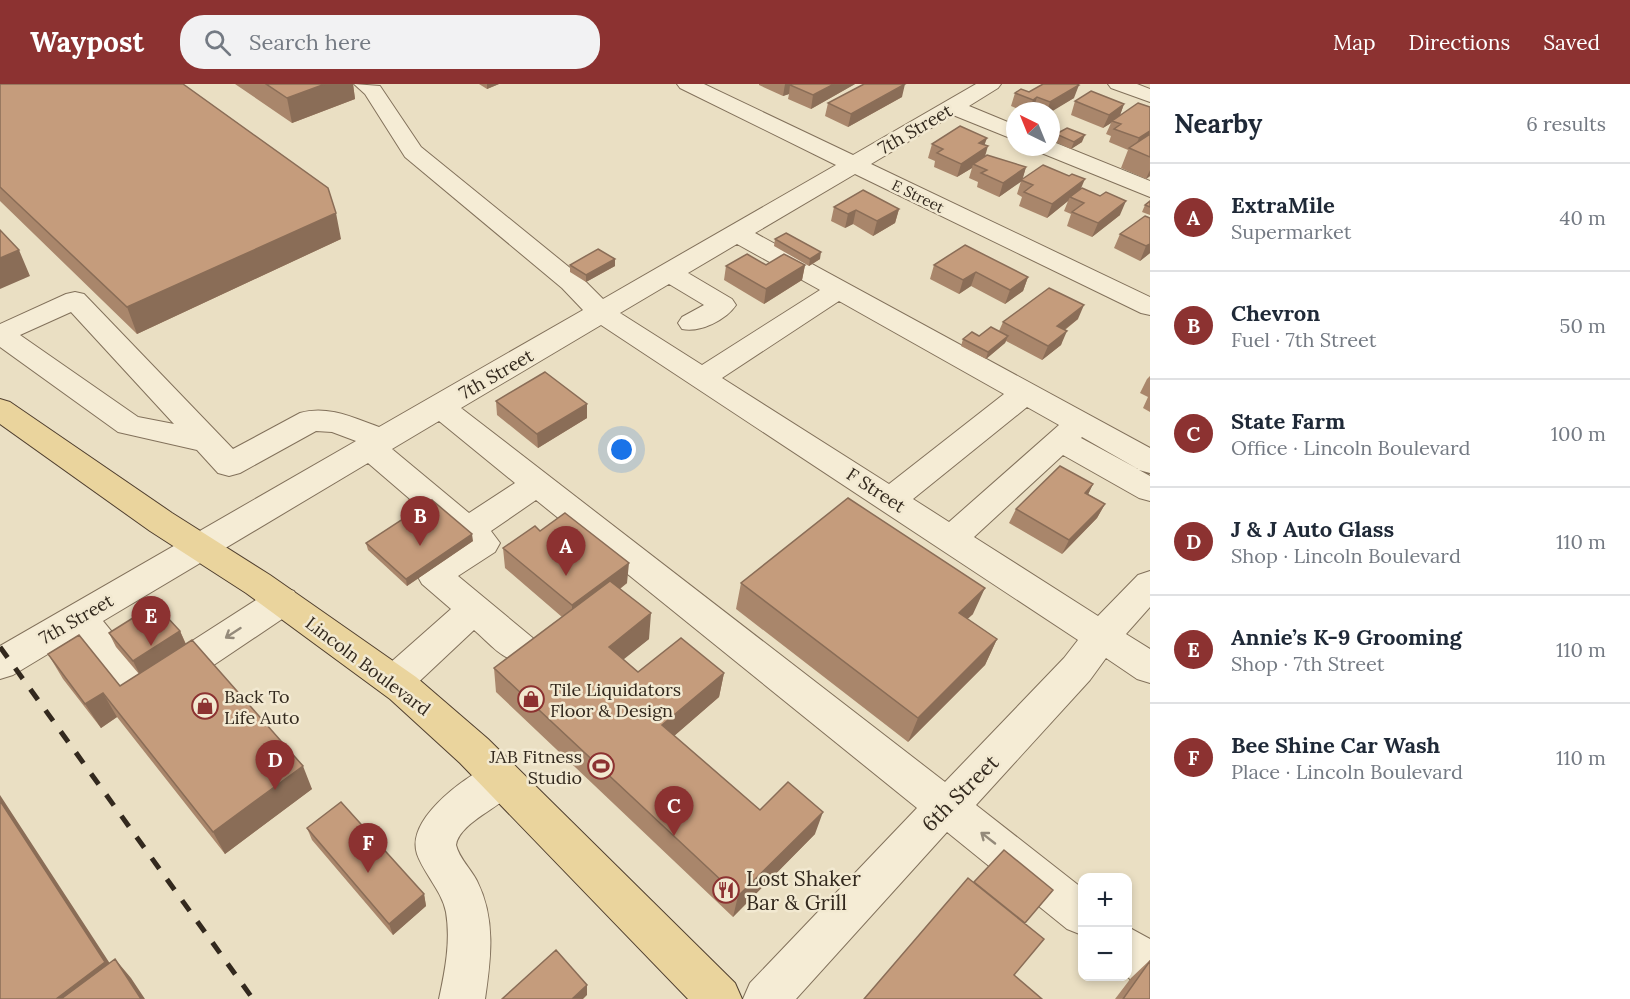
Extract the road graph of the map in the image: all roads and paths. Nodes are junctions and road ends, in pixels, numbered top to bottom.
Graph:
1 (364, 84) edge
2 (687, 84) edge
3 (991, 84) edge
4 (1118, 84) edge
5 (1150, 96) edge
6 (952, 107) junction
7 (1006, 130) edge
8 (1060, 152) edge
9 (854, 165) junction
10 (1150, 190) edge
11 (736, 233) junction
12 (669, 273) junction
13 (838, 290) junction
14 (1150, 308) edge
15 (601, 313) junction
16 (692, 323) dead end
17 (0, 334) edge
18 (702, 378) junction
19 (1025, 393) junction
20 (440, 407) junction
21 (0, 409) edge
22 (1070, 431) junction
23 (208, 442) junction
24 (376, 444) junction
25 (1150, 462) edge
26 (538, 484) junction
27 (1150, 490) edge
28 (890, 500) junction
29 (467, 530) junction
30 (951, 539) junction
31 (201, 546) junction
32 (1150, 584) edge
33 (282, 601) junction
34 (474, 609) junction
35 (80, 617) junction
36 (1101, 637) junction
37 (521, 649) edge
38 (0, 664) edge
39 (1150, 668) edge
40 (395, 681) junction
41 (501, 778) junction
42 (946, 805) junction
43 (1078, 910) edge
44 (1132, 952) edge
45 (1150, 967) edge
46 (462, 999) edge
47 (719, 999) edge
48 (766, 999) edge

1 - 15 street, F Street
2 - 9 street, E Street
3 - 6 street, 7th Street
4 - 5 street
6 - 7 street
6 - 9 street, 7th Street
8 - 10 street
9 - 11 street, 7th Street
9 - 14 street, E Street
11 - 12 street, 7th Street
11 - 13 street
12 - 15 street, 7th Street
12 - 16 street
13 - 18 street
13 - 19 street
15 - 18 street, F Street
15 - 20 street, 7th Street
17 - 23 street
17 - 23 street
18 - 28 street, F Street
19 - 22 street
19 - 28 street
20 - 24 street, 7th Street
20 - 26 street
21 - 31 main road, Lincoln Boulevard
22 - 25 street
22 - 27 street
22 - 30 street
23 - 24 street
24 - 29 street
24 - 31 street, 7th Street
26 - 29 street
26 - 42 street
28 - 30 street, F Street
29 - 34 street
30 - 36 street, F Street
31 - 33 main road, Lincoln Boulevard
31 - 35 street, 7th Street
32 - 36 street, 6th Street
33 -> 35 street
33 - 40 main road, Lincoln Boulevard
34 - 37 street
34 - 40 street
35 - 38 street, 7th Street
36 - 39 street, F Street
36 - 42 street, 6th Street
40 - 41 main road, Lincoln Boulevard
41 - 46 street
41 - 47 main road, Lincoln Boulevard
43 -> 42 street
42 - 48 street, 6th Street
44 - 45 street

